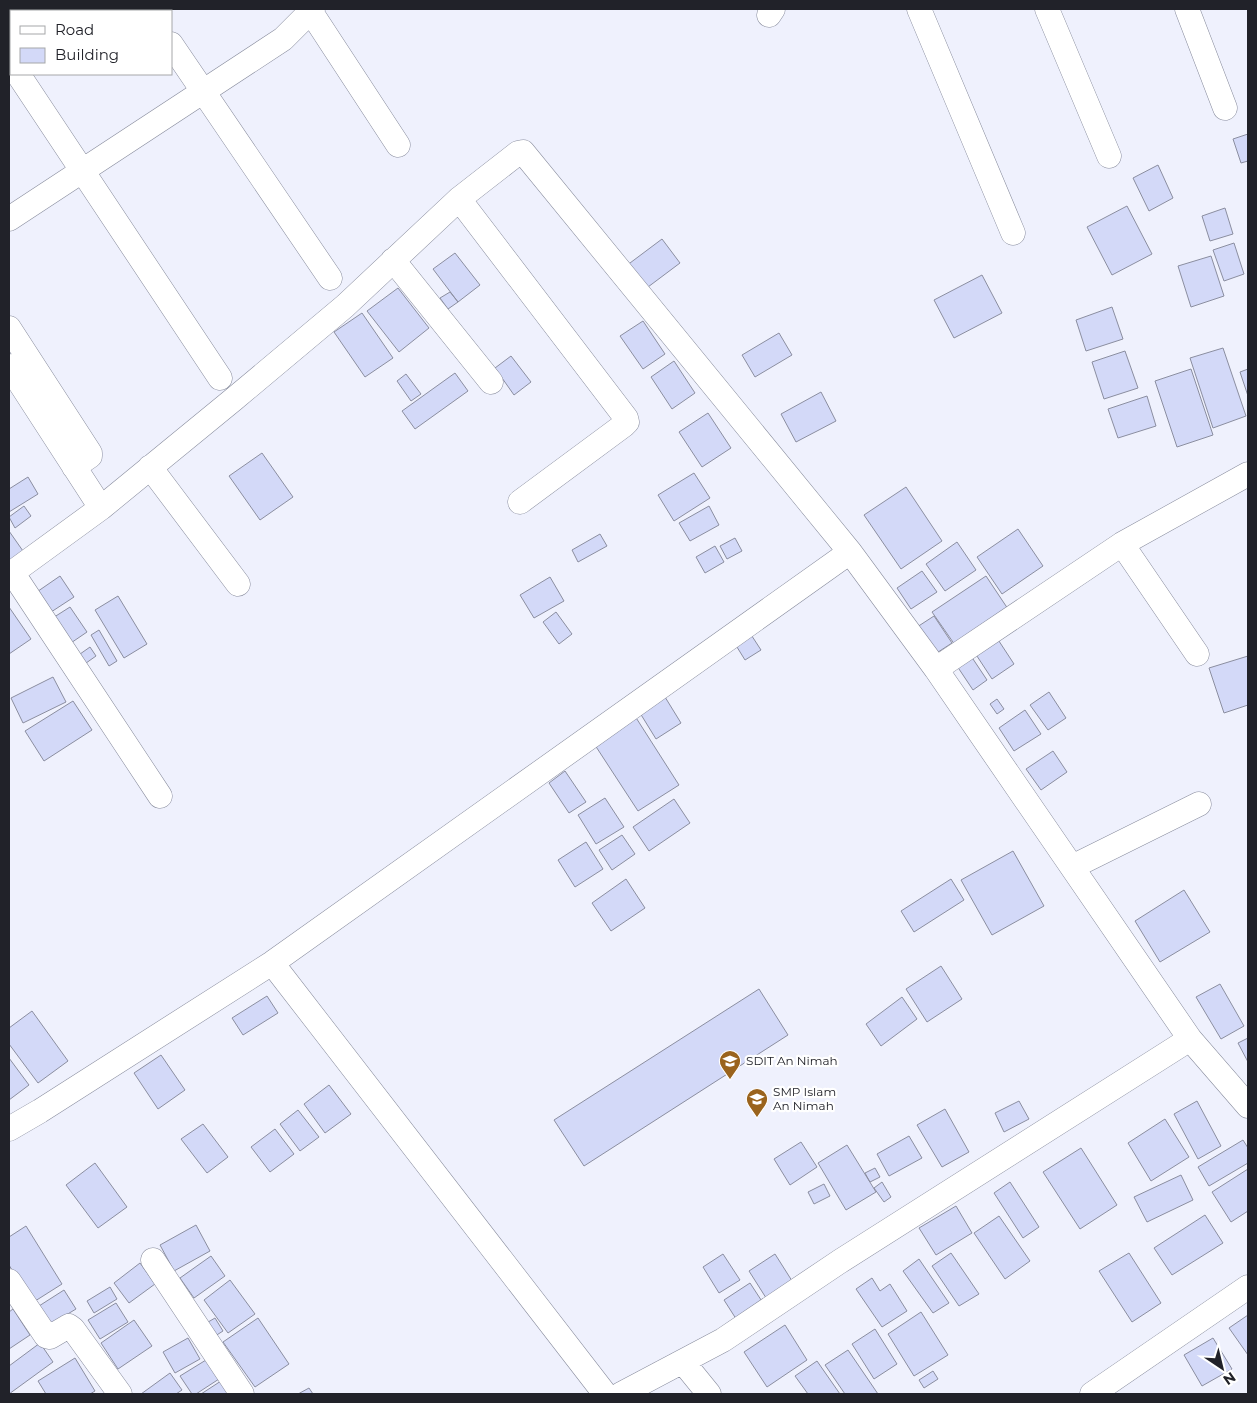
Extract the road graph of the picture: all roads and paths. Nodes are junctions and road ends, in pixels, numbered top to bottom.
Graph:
1 (311, 9) edge
2 (919, 9) edge
3 (1047, 9) edge
4 (1187, 9) edge
5 (172, 45) edge
6 (19, 75) edge
7 (203, 91) junction
8 (1225, 108) dead end
9 (398, 145) dead end
10 (1109, 156) dead end
11 (82, 171) junction
12 (459, 199) junction
13 (9, 219) edge
14 (1013, 233) dead end
15 (393, 260) junction
16 (330, 278) dead end
17 (9, 328) edge
18 (9, 366) edge
19 (220, 378) dead end
20 (491, 382) dead end
21 (74, 467) junction
22 (150, 467) junction
23 (1248, 474) edge
24 (520, 502) dead end
25 (101, 508) junction
26 (1122, 544) junction
27 (850, 552) junction
28 (10, 574) edge
29 (238, 584) dead end
30 (1197, 654) dead end
31 (936, 669) junction
32 (160, 796) dead end
33 (1198, 804) dead end
34 (1072, 867) junction
35 (272, 963) junction
36 (1190, 1039) junction
37 (1248, 1106) edge
38 (9, 1129) edge
39 (153, 1260) dead end
40 (9, 1281) edge
41 (1248, 1288) edge
42 (682, 1362) junction
43 (120, 1394) edge
44 (242, 1394) edge
45 (605, 1394) edge
46 (621, 1394) edge
47 (709, 1394) edge
48 (1092, 1394) edge

1 - 7 street
1 - 9 street
2 - 14 street
3 - 10 street
4 - 8 street
5 - 7 street
6 - 11 street
7 - 11 street
7 - 16 street
11 - 13 street
11 - 19 street
12 - 15 street
12 - 24 street
12 - 27 street
15 - 20 street
15 - 22 street
17 - 21 street
18 - 21 street
21 - 25 street
22 - 25 street
22 - 29 street
23 - 26 street
25 - 28 street
26 - 30 street
26 - 31 street
27 - 31 street
27 - 35 street
28 - 32 street
31 - 34 street
33 - 34 street
34 - 36 street
35 - 38 street
35 - 45 street
36 - 37 street
36 - 42 street
39 - 44 street
40 - 43 street
41 - 48 street
42 - 46 street
42 - 47 street

